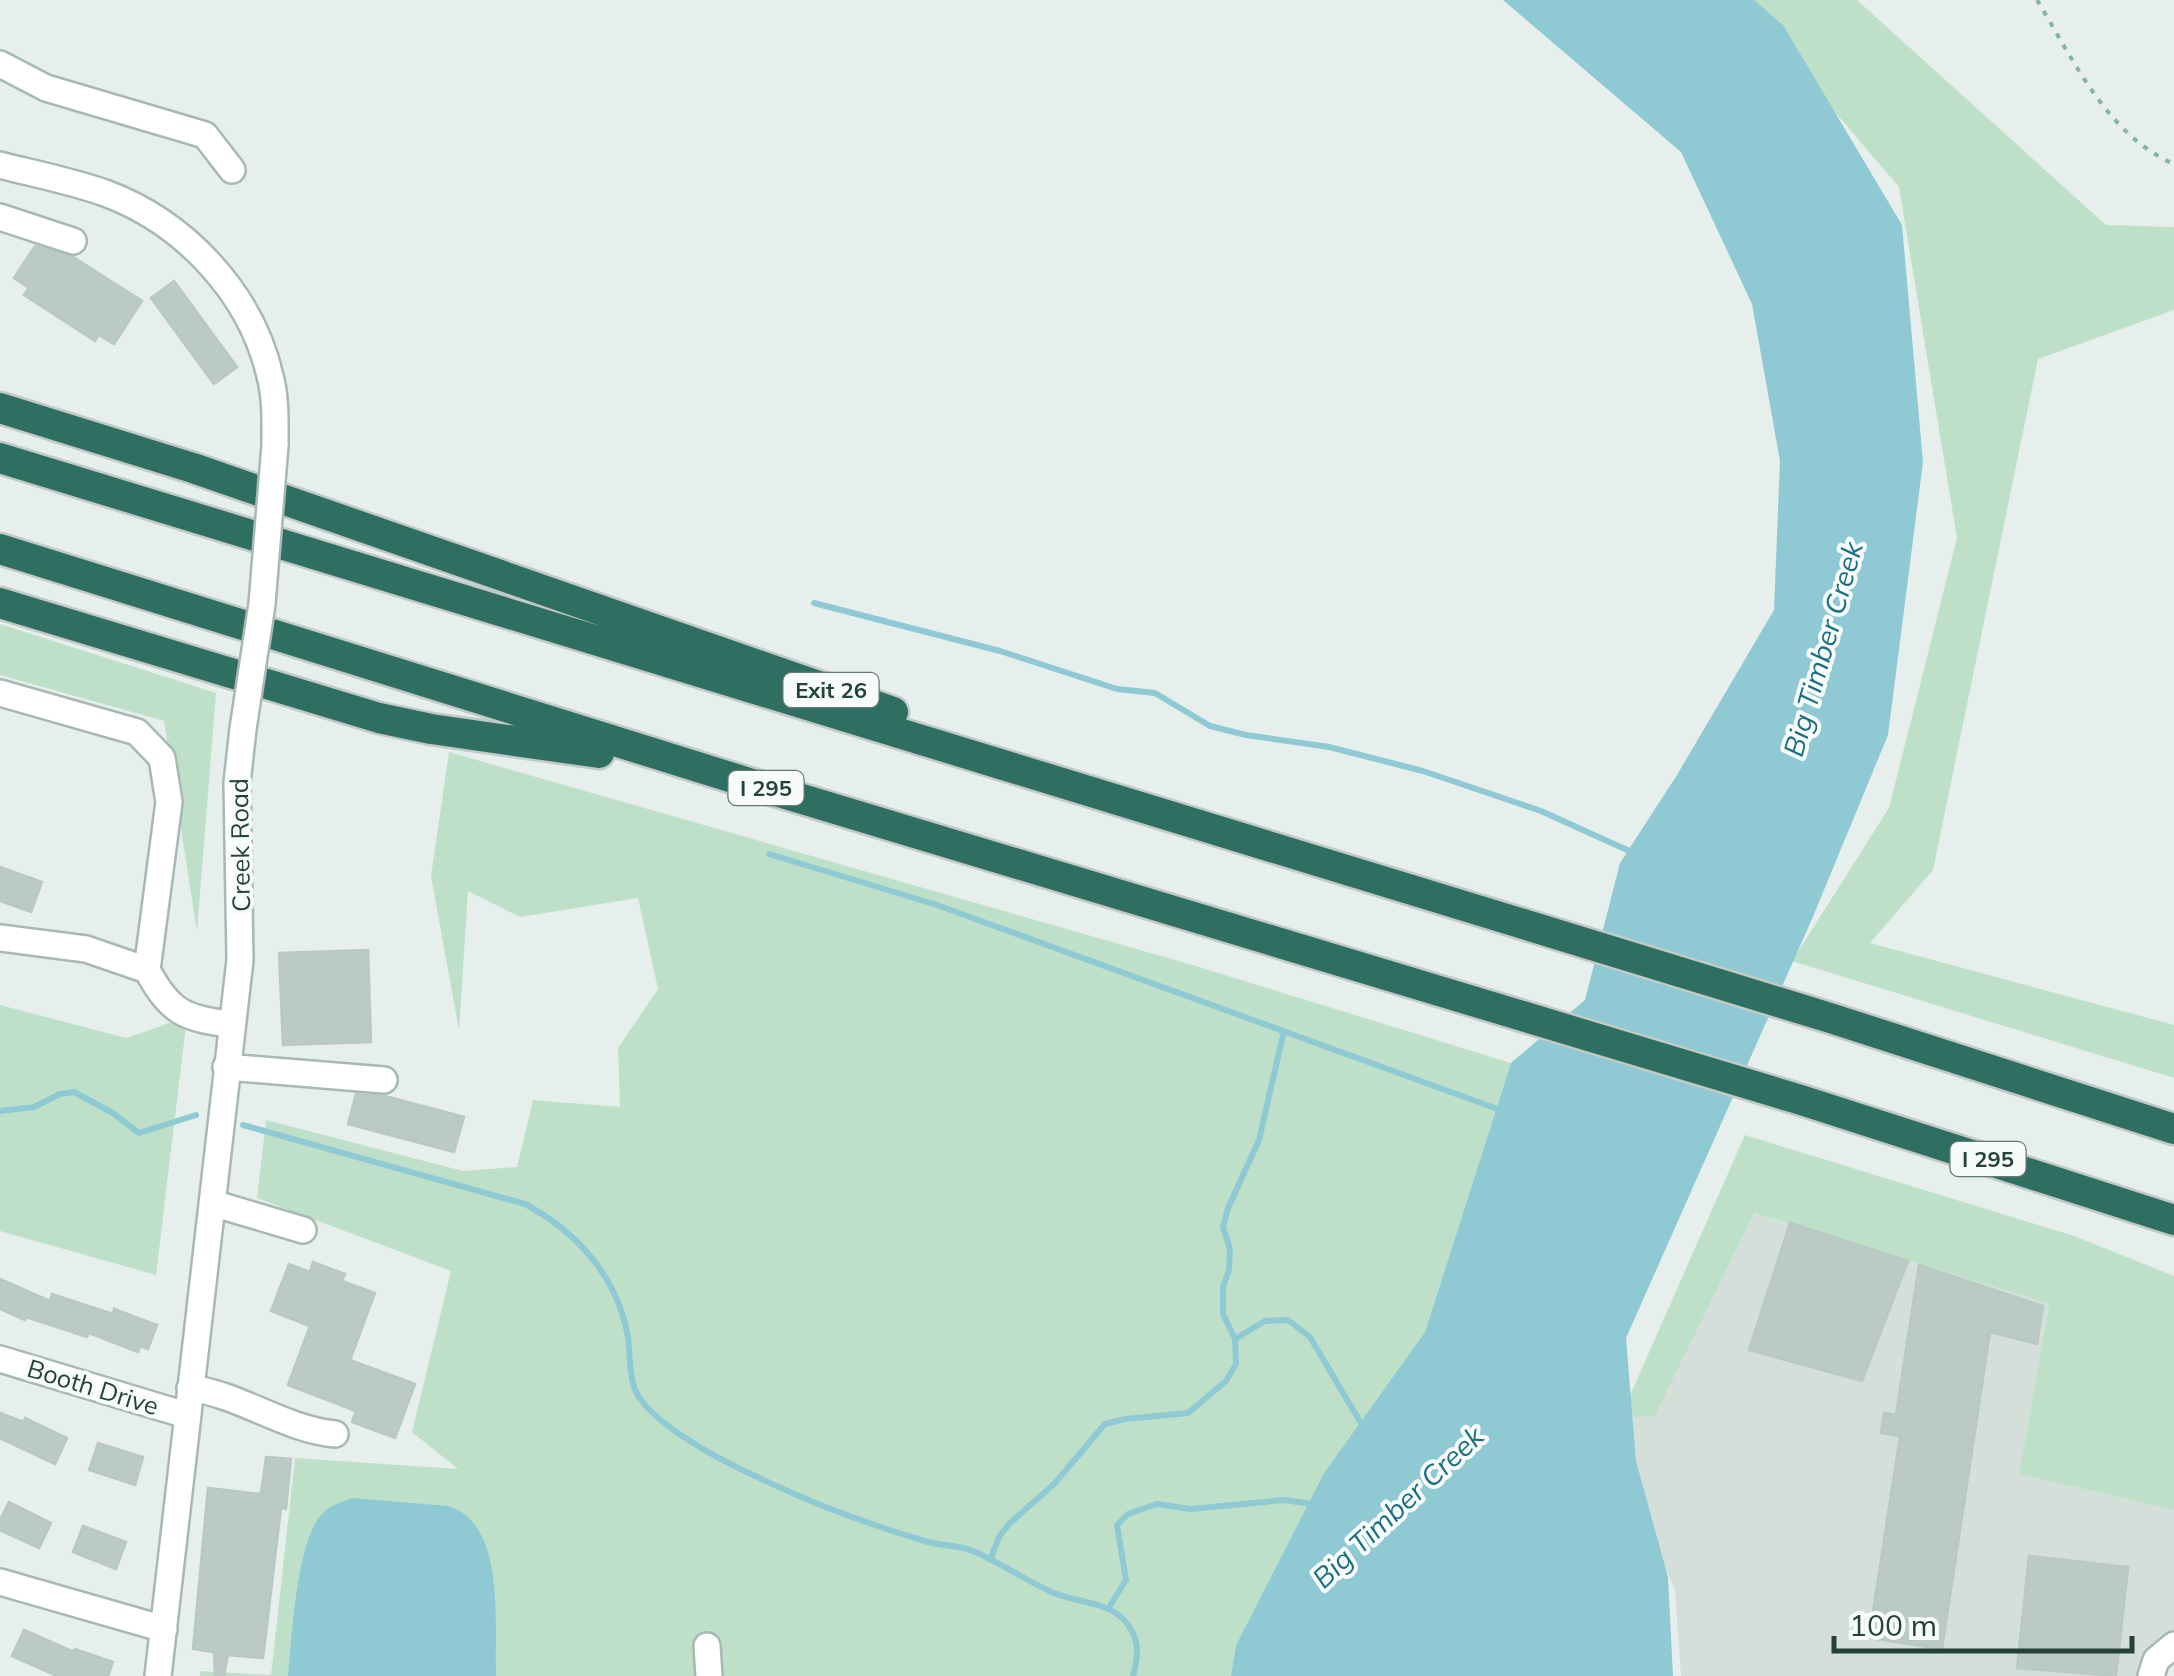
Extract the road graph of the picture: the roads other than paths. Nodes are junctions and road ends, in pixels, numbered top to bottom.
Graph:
1 (0, 64) edge
2 (0, 165) edge
3 (232, 170) dead end
4 (0, 217) edge
5 (73, 242) dead end
6 (0, 408) edge
7 (0, 458) edge
8 (0, 549) edge
9 (0, 603) edge
10 (0, 692) edge
11 (749, 782) junction
12 (1330, 865) junction
13 (0, 938) edge
14 (147, 970) junction
15 (232, 1025) junction
16 (226, 1067) junction
17 (384, 1080) dead end
18 (2174, 1129) edge
19 (212, 1203) junction
20 (2174, 1220) edge
21 (303, 1230) dead end
22 (0, 1359) edge
23 (190, 1388) junction
24 (186, 1414) junction
25 (335, 1434) dead end
26 (0, 1582) edge
27 (164, 1629) junction
28 (2174, 1644) edge
29 (707, 1646) dead end
30 (158, 1676) edge
31 (709, 1676) edge
32 (2150, 1676) edge

1 - 3 street
2 - 15 street, Creek Road, bridge
4 - 5 street
6 - 12 highway, Exit 26
7 - 12 highway
8 - 11 highway, I 295
9 - 11 highway
10 - 14 street
11 - 20 highway, I 295
12 - 18 highway
13 - 14 street
14 - 15 street
15 - 16 street, Creek Road
16 - 17 street
16 - 19 street, Creek Road
19 - 21 street
19 - 23 street, Creek Road
22 - 24 street, Booth Drive
23 - 24 street, Creek Road
23 - 25 street
24 - 27 street, Creek Road
26 - 27 street
27 - 30 street, Creek Road
28 - 32 street
29 - 31 street

